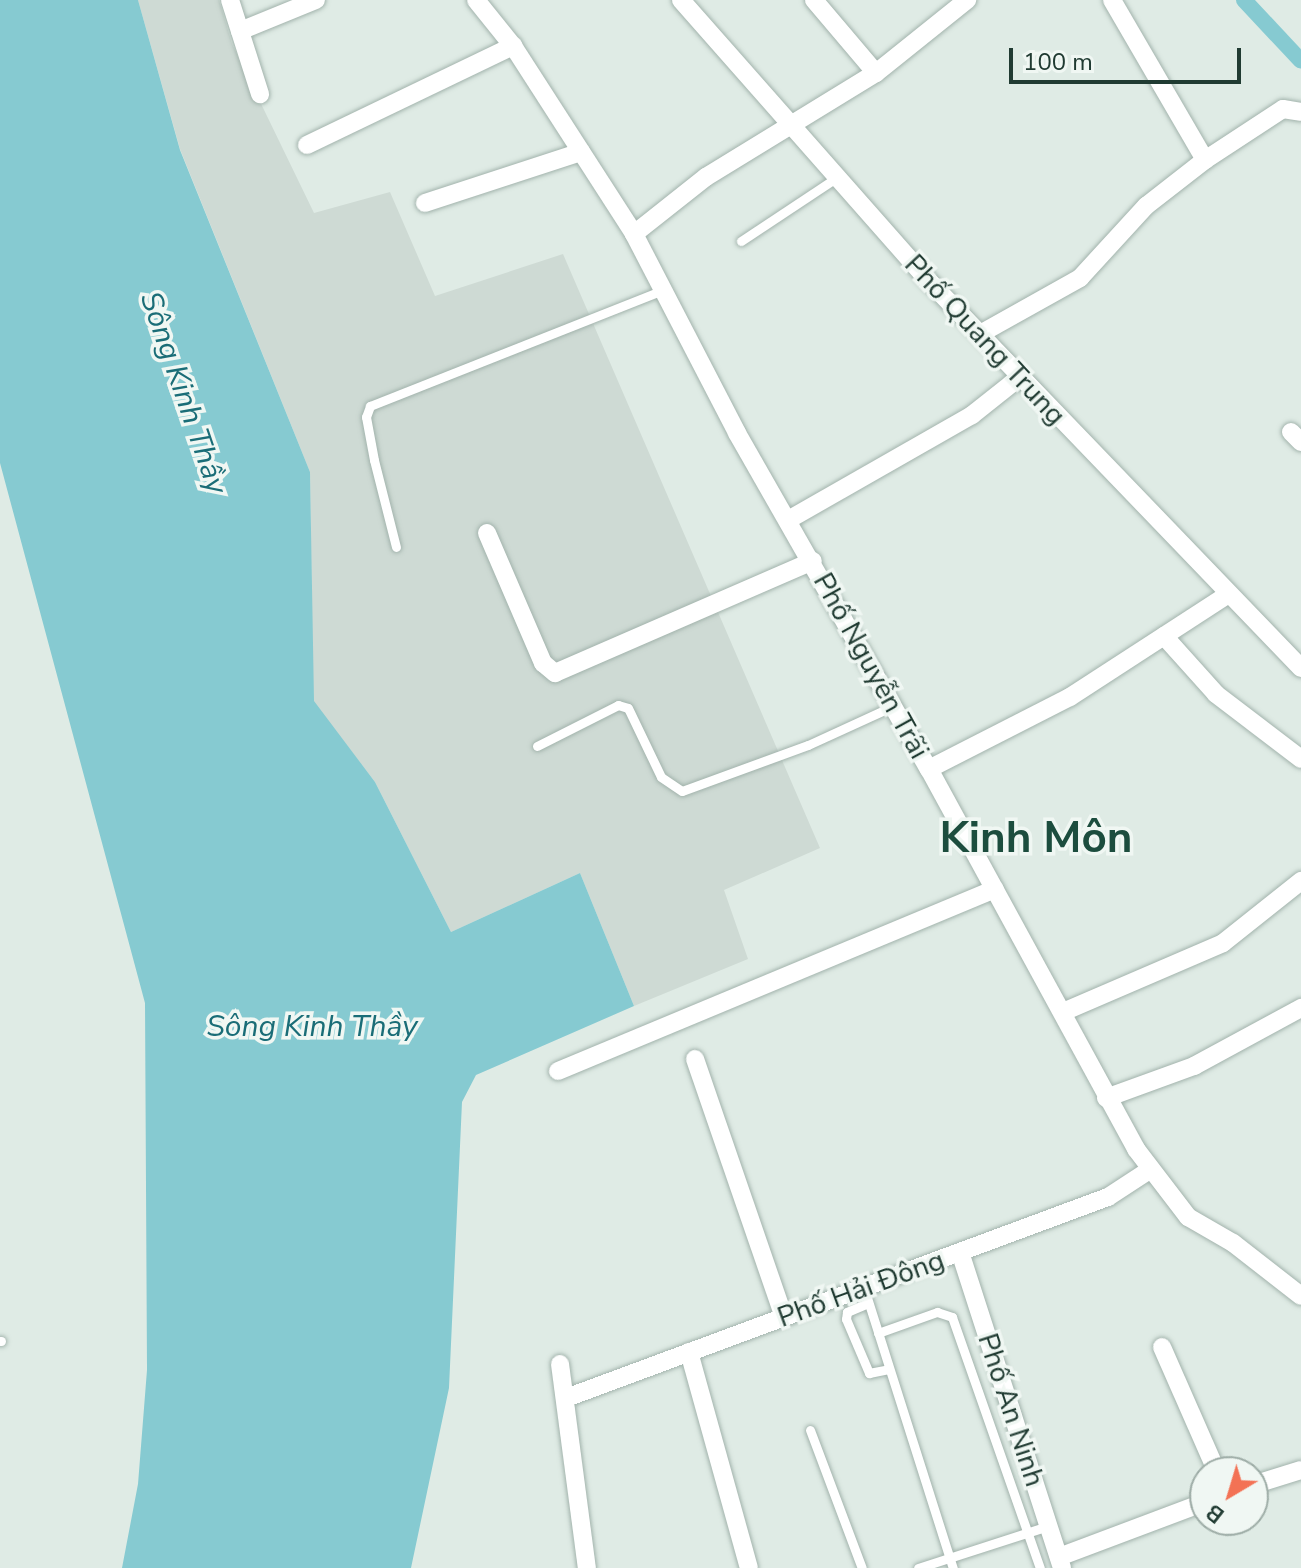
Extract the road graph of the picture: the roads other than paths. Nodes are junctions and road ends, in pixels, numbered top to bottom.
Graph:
1 (230, 0) edge
2 (316, 0) edge
3 (476, 0) edge
4 (681, 0) edge
5 (814, 0) edge
6 (967, 0) edge
7 (1112, 0) edge
8 (240, 31) junction
9 (513, 46) junction
10 (876, 73) junction
11 (260, 94) dead end
12 (1301, 112) edge
13 (792, 129) junction
14 (307, 145) dead end
15 (581, 152) junction
16 (1205, 160) junction
17 (836, 178) junction
18 (425, 203) dead end
19 (634, 234) junction
20 (741, 241) dead end
21 (663, 290) junction
22 (980, 334) junction
23 (1020, 377) junction
24 (788, 520) junction
25 (487, 533) dead end
26 (396, 547) dead end
27 (813, 561) junction
28 (1227, 595) junction
29 (1164, 636) junction
30 (1301, 668) edge
31 (893, 706) junction
32 (537, 746) dead end
33 (1301, 759) edge
34 (929, 769) junction
35 (1301, 881) edge
36 (995, 889) junction
37 (1301, 1008) edge
38 (1063, 1012) junction
39 (695, 1059) dead end
40 (558, 1071) dead end
41 (1106, 1098) junction
42 (1151, 1169) junction
43 (960, 1252) junction
44 (866, 1296) junction
45 (1301, 1296) edge
46 (784, 1317) junction
47 (878, 1333) junction
48 (1162, 1347) dead end
49 (689, 1352) junction
50 (560, 1364) dead end
51 (889, 1369) junction
52 (566, 1398) junction
53 (810, 1430) dead end
54 (1210, 1456) edge
55 (1301, 1470) edge
56 (1269, 1480) edge
57 (1189, 1509) edge
58 (1048, 1526) junction
59 (1029, 1533) junction
60 (952, 1563) edge
61 (1060, 1563) edge
62 (587, 1568) edge
63 (749, 1568) edge
64 (862, 1568) edge
65 (918, 1568) edge
66 (1040, 1568) edge

1 - 8 street
2 - 8 street
3 - 9 street, Phố Nguyễn Trãi
4 - 13 street, Phố Quang Trung
5 - 10 street
6 - 10 street
7 - 16 street
8 - 11 street
9 - 14 street
9 - 15 street, Phố Nguyễn Trãi
10 - 13 street
12 - 16 street
13 - 17 street, Phố Quang Trung
13 - 19 street
15 - 18 street
15 - 19 street, Phố Nguyễn Trãi
16 - 22 street
17 - 20 lane
17 - 22 street, Phố Quang Trung
19 - 21 street, Phố Nguyễn Trãi
21 - 24 street, Phố Nguyễn Trãi
21 - 26 lane
22 - 23 street, Phố Quang Trung
23 - 24 street
23 - 28 street, Phố Quang Trung
24 - 27 street, Phố Nguyễn Trãi
25 - 27 street
27 - 31 street, Phố Nguyễn Trãi
28 - 29 street
28 - 30 street, Phố Quang Trung
29 - 33 street
29 - 34 street
31 - 32 lane
31 - 34 street, Phố Nguyễn Trãi
34 - 36 street, Phố Nguyễn Trãi
35 - 38 street
36 - 38 street, Phố Nguyễn Trãi
36 - 40 street
37 - 41 street
38 - 41 street, Phố Nguyễn Trãi
39 - 46 street
41 - 42 street, Phố Nguyễn Trãi
42 - 43 street, Phố Hải Đông
42 - 45 street, Phố Nguyễn Trãi
43 - 44 street, Phố Hải Đông
43 - 58 street, Phố An Ninh
44 - 46 street, Phố Hải Đông
44 - 47 lane
44 - 51 lane
46 - 49 street, Phố Hải Đông
47 - 51 lane
47 - 59 lane
48 - 54 street
49 - 52 street, Phố Hải Đông
49 - 63 street
50 - 52 street
51 - 60 lane
52 - 62 street
53 - 64 lane
55 - 56 street
57 - 61 street
58 - 59 lane
58 - 61 street, Phố An Ninh
59 - 60 lane
59 - 66 lane
60 - 65 lane

